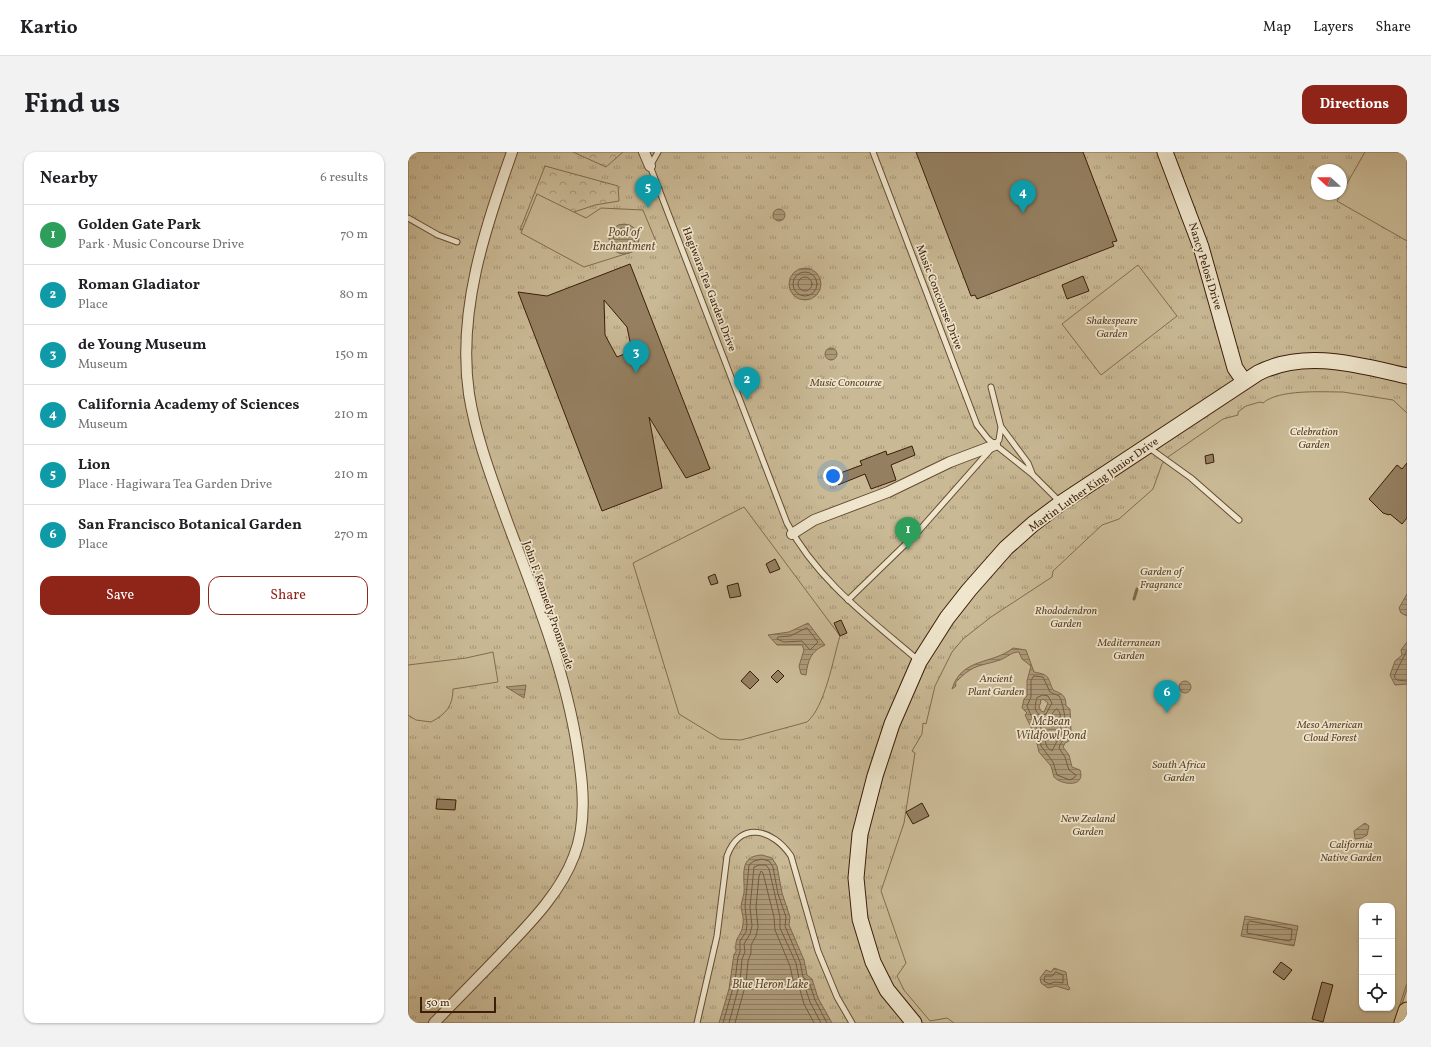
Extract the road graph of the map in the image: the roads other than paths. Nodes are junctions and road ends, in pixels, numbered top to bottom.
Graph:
1 (512, 152) edge
2 (644, 152) edge
3 (658, 152) edge
4 (873, 152) edge
5 (1165, 152) edge
6 (650, 166) junction
7 (408, 218) edge
8 (456, 242) dead end
9 (1407, 376) edge
10 (1244, 381) junction
11 (991, 387) dead end
12 (1002, 427) junction
13 (994, 445) junction
14 (1147, 446) junction
15 (1032, 474) junction
16 (1061, 503) junction
17 (1239, 520) dead end
18 (792, 534) junction
19 (848, 600) junction
20 (919, 662) junction
21 (1407, 1011) edge
22 (434, 1023) edge
23 (698, 1023) edge
24 (852, 1023) edge
25 (914, 1023) edge
26 (1403, 1023) edge

1 - 22 street, John F. Kennedy Promenade
2 - 6 street, Hagiwara Tea Garden Drive
3 - 6 lane
4 - 13 lane, Music Concourse Drive
5 - 10 street, Nancy Pelosi Drive
6 - 18 lane, Hagiwara Tea Garden Drive
7 - 8 lane
9 - 10 street, Martin Luther King Junior Drive
10 - 14 street, Martin Luther King Junior Drive
11 - 12 lane
12 - 13 lane
12 - 15 lane
13 - 15 lane, Music Concourse Drive
13 - 18 street
13 - 19 lane
14 - 16 street, Martin Luther King Junior Drive
14 - 17 lane
15 - 16 lane, Music Concourse Drive
16 - 20 street, Martin Luther King Junior Drive
18 - 19 lane, Hagiwara Tea Garden Drive
19 - 20 lane, Hagiwara Tea Garden Drive
20 - 25 street, Martin Luther King Junior Drive
21 - 26 main road
23 - 24 lane

